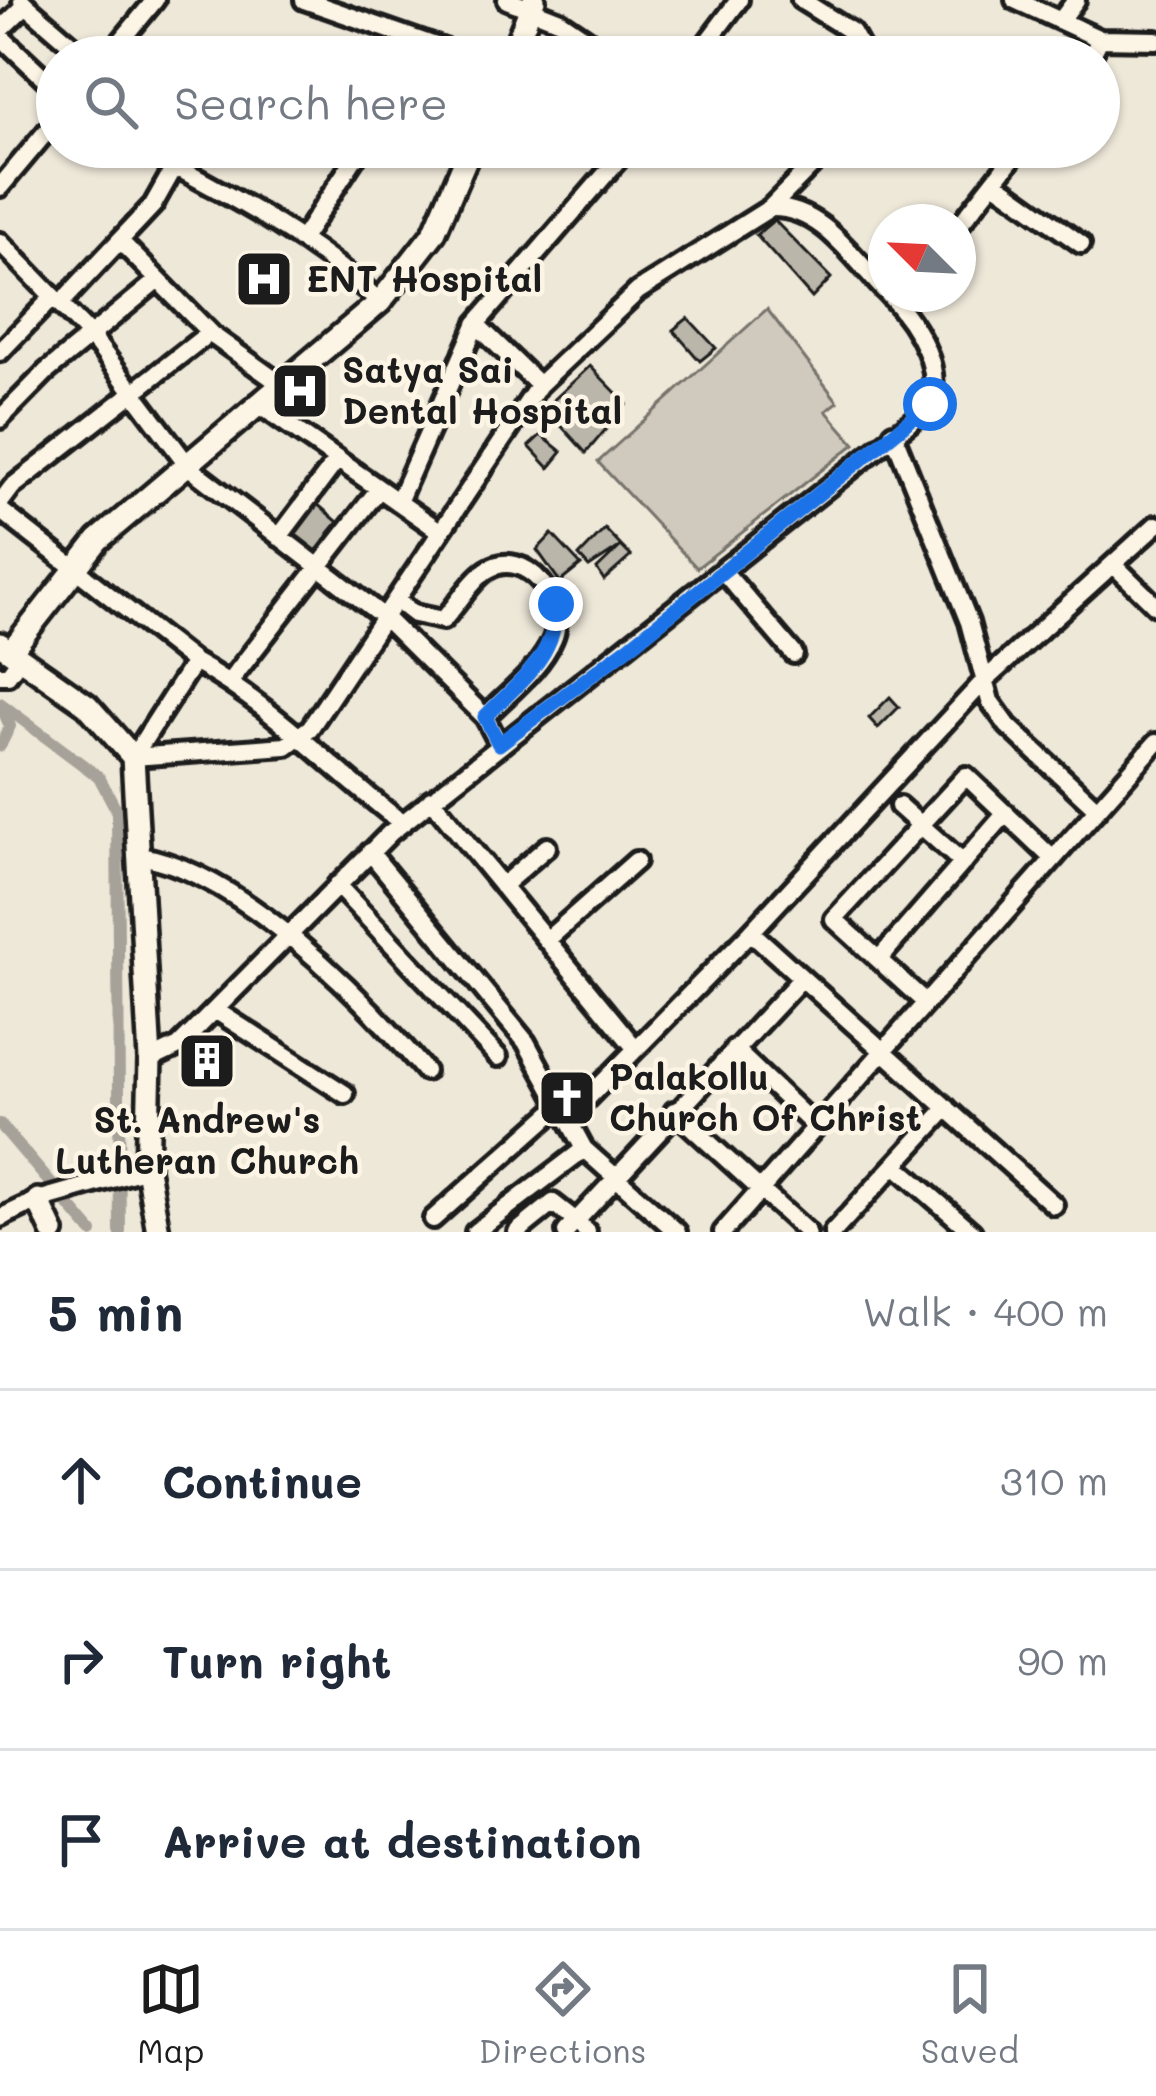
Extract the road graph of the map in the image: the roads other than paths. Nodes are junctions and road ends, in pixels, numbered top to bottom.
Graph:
1 (155, 0) edge
2 (304, 0) edge
3 (507, 0) edge
4 (739, 0) edge
5 (801, 0) edge
6 (1015, 0) edge
7 (1076, 0) edge
8 (24, 3) edge
9 (531, 6) edge
10 (1061, 20) junction
11 (0, 33) edge
12 (62, 36) edge
13 (125, 36) edge
14 (406, 36) edge
15 (519, 36) edge
16 (582, 36) edge
17 (712, 36) edge
18 (854, 36) edge
19 (1096, 36) edge
20 (1120, 39) edge
21 (1156, 40) edge
22 (36, 69) edge
23 (36, 144) edge
24 (174, 168) edge
25 (179, 168) edge
26 (348, 168) edge
27 (462, 168) edge
28 (610, 168) edge
29 (809, 168) edge
30 (1005, 168) edge
31 (994, 182) junction
32 (0, 187) edge
33 (976, 204) edge
34 (770, 208) junction
35 (302, 238) junction
36 (0, 242) edge
37 (122, 242) junction
38 (1081, 244) dead end
39 (868, 271) edge
40 (158, 280) junction
41 (56, 301) junction
42 (380, 302) junction
43 (904, 312) edge
44 (476, 328) junction
45 (209, 333) junction
46 (91, 337) junction
47 (0, 352) edge
48 (279, 383) junction
49 (539, 386) junction
50 (134, 394) junction
51 (257, 403) junction
52 (0, 419) edge
53 (893, 433) junction
54 (337, 460) junction
55 (190, 468) junction
56 (379, 489) junction
57 (398, 502) junction
58 (0, 506) edge
59 (1156, 525) edge
60 (441, 532) junction
61 (280, 537) junction
62 (317, 566) junction
63 (1114, 566) junction
64 (73, 571) junction
65 (723, 571) junction
66 (396, 600) junction
67 (1156, 606) edge
68 (384, 617) junction
69 (10, 651) edge
70 (794, 654) dead end
71 (194, 662) junction
72 (0, 675) edge
73 (984, 680) junction
74 (230, 681) junction
75 (485, 717) junction
76 (296, 739) junction
77 (1156, 743) edge
78 (499, 744) junction
79 (133, 757) junction
80 (431, 800) junction
81 (899, 806) dead end
82 (1097, 809) junction
83 (1006, 813) junction
84 (403, 823) junction
85 (919, 825) junction
86 (547, 847) dead end
87 (370, 852) junction
88 (140, 856) junction
89 (1054, 859) junction
90 (636, 861) dead end
91 (963, 863) junction
92 (337, 885) junction
93 (502, 886) junction
94 (751, 932) junction
95 (286, 937) junction
96 (547, 940) junction
97 (878, 959) junction
98 (802, 978) junction
99 (926, 1003) junction
100 (214, 1010) junction
101 (636, 1049) junction
102 (734, 1049) junction
103 (884, 1050) junction
104 (498, 1057) dead end
105 (150, 1060) junction
106 (424, 1071) dead end
107 (345, 1094) dead end
108 (947, 1108) junction
109 (564, 1111) junction
110 (674, 1111) junction
111 (816, 1127) junction
112 (584, 1149) junction
113 (895, 1165) junction
114 (147, 1169) junction
115 (615, 1176) junction
116 (761, 1189) junction
117 (38, 1200) junction
118 (1054, 1205) dead end
119 (0, 1218) edge
120 (434, 1219) dead end
121 (576, 1228) edge
122 (53, 1232) edge
123 (158, 1232) edge
124 (475, 1232) edge
125 (517, 1232) edge
126 (677, 1232) edge
127 (723, 1232) edge
128 (808, 1232) edge
129 (832, 1232) edge
130 (972, 1232) edge

1 - 13 street
2 - 14 street
3 - 9 street
4 - 17 street
5 - 18 street
6 - 10 street
7 - 10 street
8 - 11 street
8 - 12 street
9 - 15 main road
9 - 16 street
10 - 19 street
11 - 22 street
20 - 21 street
23 - 32 street
24 - 37 street
25 - 35 street
26 - 35 street
27 - 42 main road
28 - 44 street
29 - 34 street
30 - 31 street
31 - 33 street
31 - 38 street
34 - 39 street
34 - 49 street
35 - 42 street
36 - 41 street
37 - 40 street
37 - 41 street
40 - 45 street
40 - 46 street
41 - 46 street
41 - 47 street
42 - 48 main road
43 - 53 street
44 - 49 street
44 - 57 street
45 - 48 street
45 - 50 street
46 - 50 street
46 - 52 street
48 - 51 main road
49 - 60 street
50 - 55 street
50 - 58 street
51 - 54 street
51 - 55 main road
53 - 65 street
53 - 73 street
54 - 56 street
54 - 61 street
55 - 61 street
55 - 64 main road
56 - 57 street
56 - 62 street
57 - 60 street
58 - 64 street
59 - 63 street
60 - 66 street
61 - 62 street
62 - 68 street
62 - 74 street
63 - 67 street
63 - 73 street
64 - 69 main road
64 - 71 street
65 - 70 street
65 - 78 street
66 - 68 street
66 - 75 street
68 - 75 street
68 - 76 street
69 - 72 street
69 - 79 main road
71 - 74 street
71 - 79 street
73 - 82 street
73 - 94 street
74 - 76 street
75 - 78 street
76 - 79 street
76 - 84 street
77 - 82 street
78 - 80 street
79 - 88 main road
80 - 84 street
80 - 93 street
81 - 85 street
82 - 89 street
83 - 85 street
83 - 89 street
83 - 91 street
84 - 87 street
85 - 91 street
85 - 97 street
86 - 93 street
87 - 92 street
87 - 109 street
88 - 95 street
88 - 105 main road
89 - 99 street
90 - 96 street
91 - 97 street
92 - 95 street
92 - 104 street
93 - 96 street
94 - 98 street
94 - 101 street
95 - 100 street
95 - 106 street
96 - 101 street
97 - 99 street
98 - 102 street
98 - 103 street
99 - 103 street
100 - 105 street
100 - 107 street
101 - 109 street
102 - 110 street
102 - 111 street
103 - 108 street
103 - 111 street
105 - 114 main road
108 - 113 street
108 - 118 street
109 - 112 street
109 - 120 street
110 - 115 street
110 - 116 street
111 - 116 street
112 - 115 street
112 - 124 street
113 - 129 street
113 - 130 street
114 - 117 street
114 - 123 main road
115 - 121 street
115 - 126 street
116 - 127 street
116 - 128 street
117 - 119 street
117 - 122 main road
121 - 125 street

